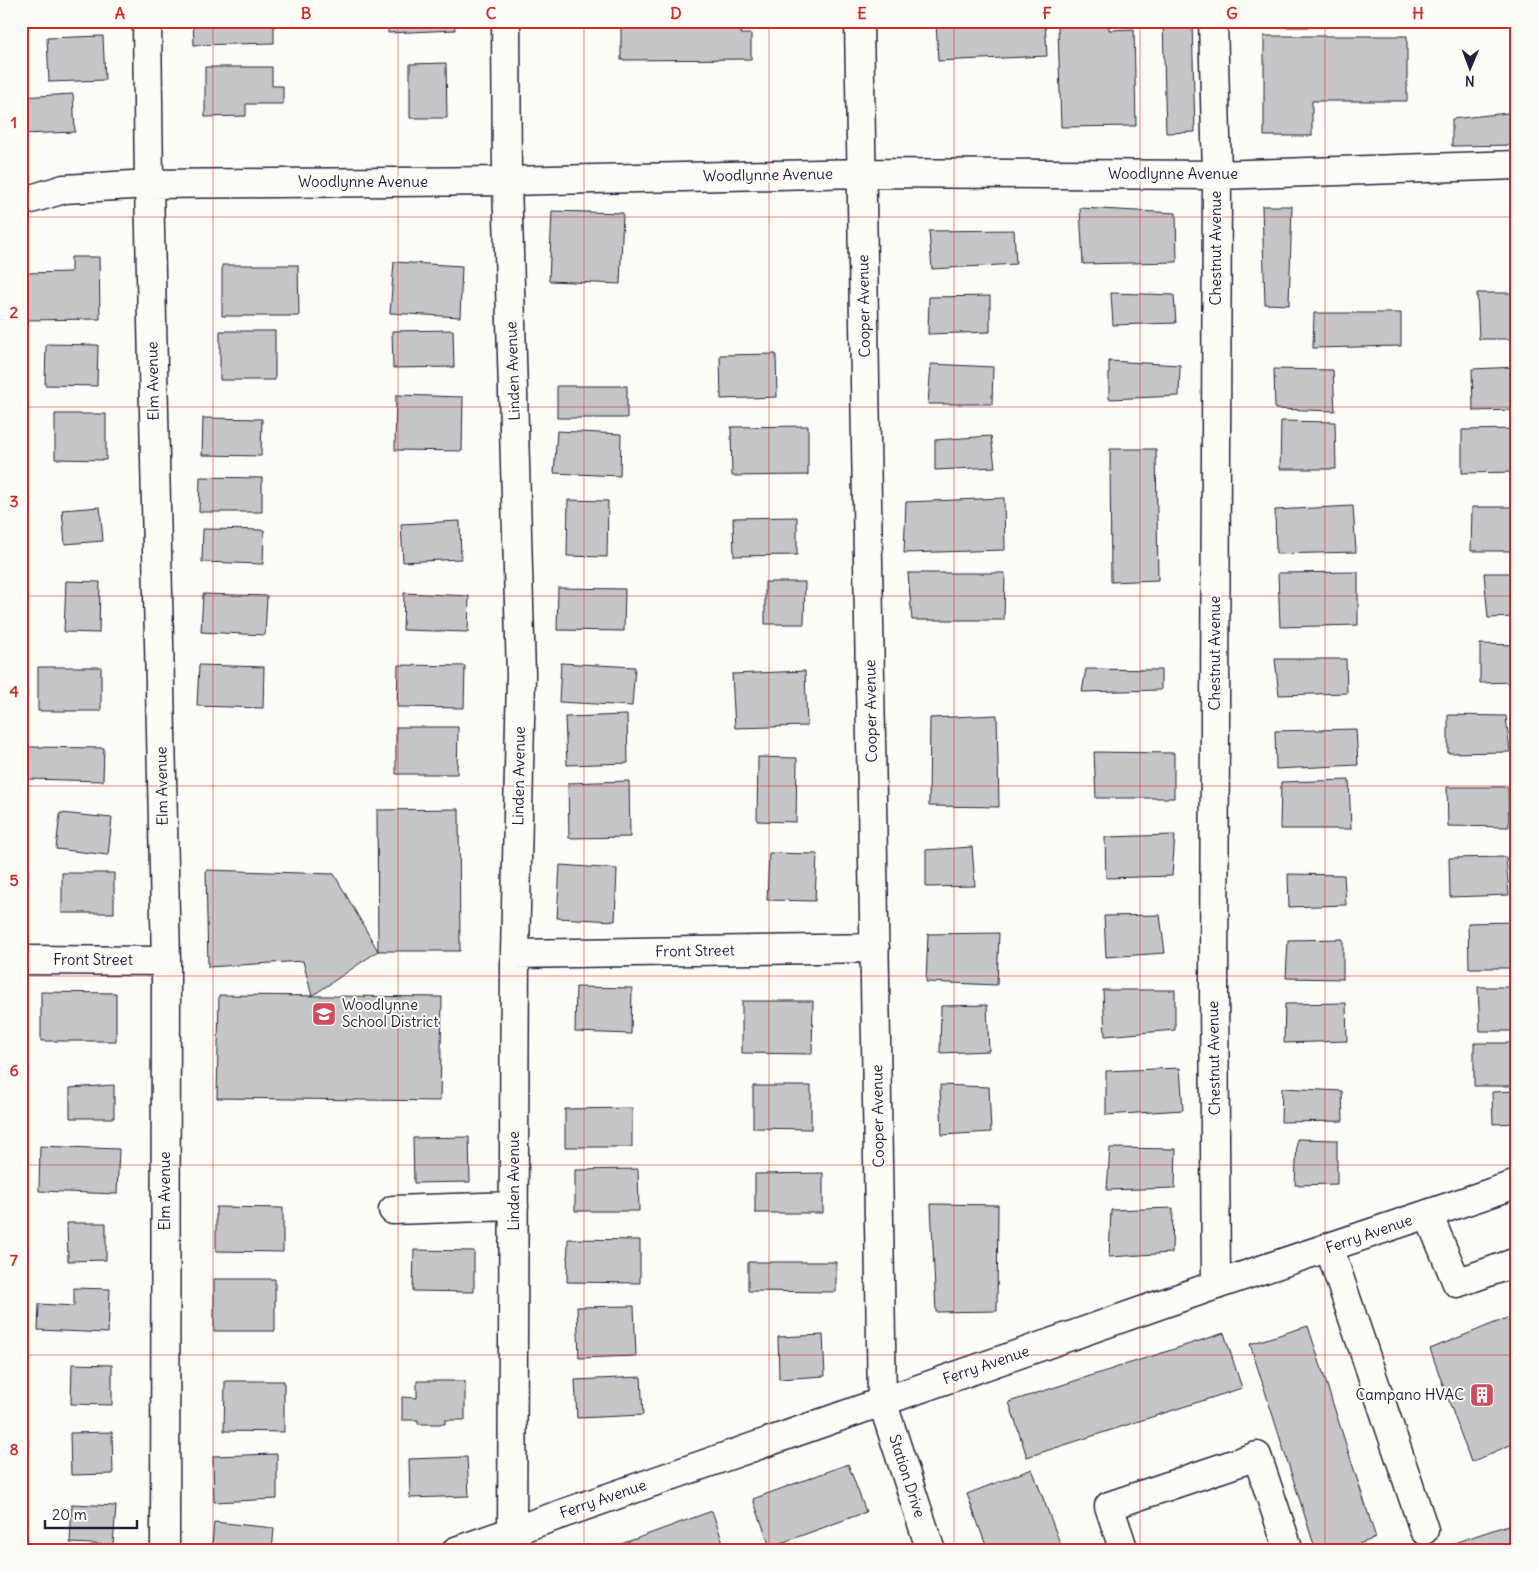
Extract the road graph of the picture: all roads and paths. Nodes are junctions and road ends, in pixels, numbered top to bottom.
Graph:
1 (147, 21) edge
2 (506, 21) edge
3 (860, 21) edge
4 (1214, 21) edge
5 (1517, 165) edge
6 (862, 173) junction
7 (1217, 175) junction
8 (507, 181) junction
9 (149, 184) junction
10 (21, 202) edge
11 (875, 948) junction
12 (515, 954) junction
13 (21, 960) edge
14 (166, 960) junction
15 (1517, 1184) edge
16 (514, 1206) junction
17 (393, 1210) dead end
18 (1428, 1214) junction
19 (1329, 1247) junction
20 (1517, 1262) edge
21 (1216, 1285) junction
22 (882, 1401) junction
23 (1424, 1530) dead end
24 (512, 1531) junction
25 (165, 1551) edge
26 (456, 1551) edge
27 (932, 1551) edge
28 (1124, 1551) edge
29 (1289, 1551) edge

1 - 9 street, Elm Avenue
2 - 8 street, Linden Avenue
3 - 6 street, Cooper Avenue
4 - 7 street, Chestnut Avenue
5 - 7 street, Woodlynne Avenue
6 - 7 street, Woodlynne Avenue
6 - 8 street, Woodlynne Avenue
6 - 11 street, Cooper Avenue
7 - 21 street, Chestnut Avenue
8 - 9 street, Woodlynne Avenue
8 - 12 street, Linden Avenue
9 - 10 street, Woodlynne Avenue
9 - 14 street, Elm Avenue
11 - 12 street, Front Street
11 - 22 street, Cooper Avenue
12 - 16 street, Linden Avenue
13 - 14 street, Front Street
14 - 25 street, Elm Avenue
15 - 18 street, Ferry Avenue
16 - 17 street
16 - 24 street, Linden Avenue
18 - 19 street, Ferry Avenue
18 - 20 street
19 - 21 street, Ferry Avenue
19 - 23 street
21 - 22 street, Ferry Avenue
22 - 24 street, Ferry Avenue
22 - 27 street, Station Drive
24 - 26 street, Ferry Avenue
28 - 29 street

